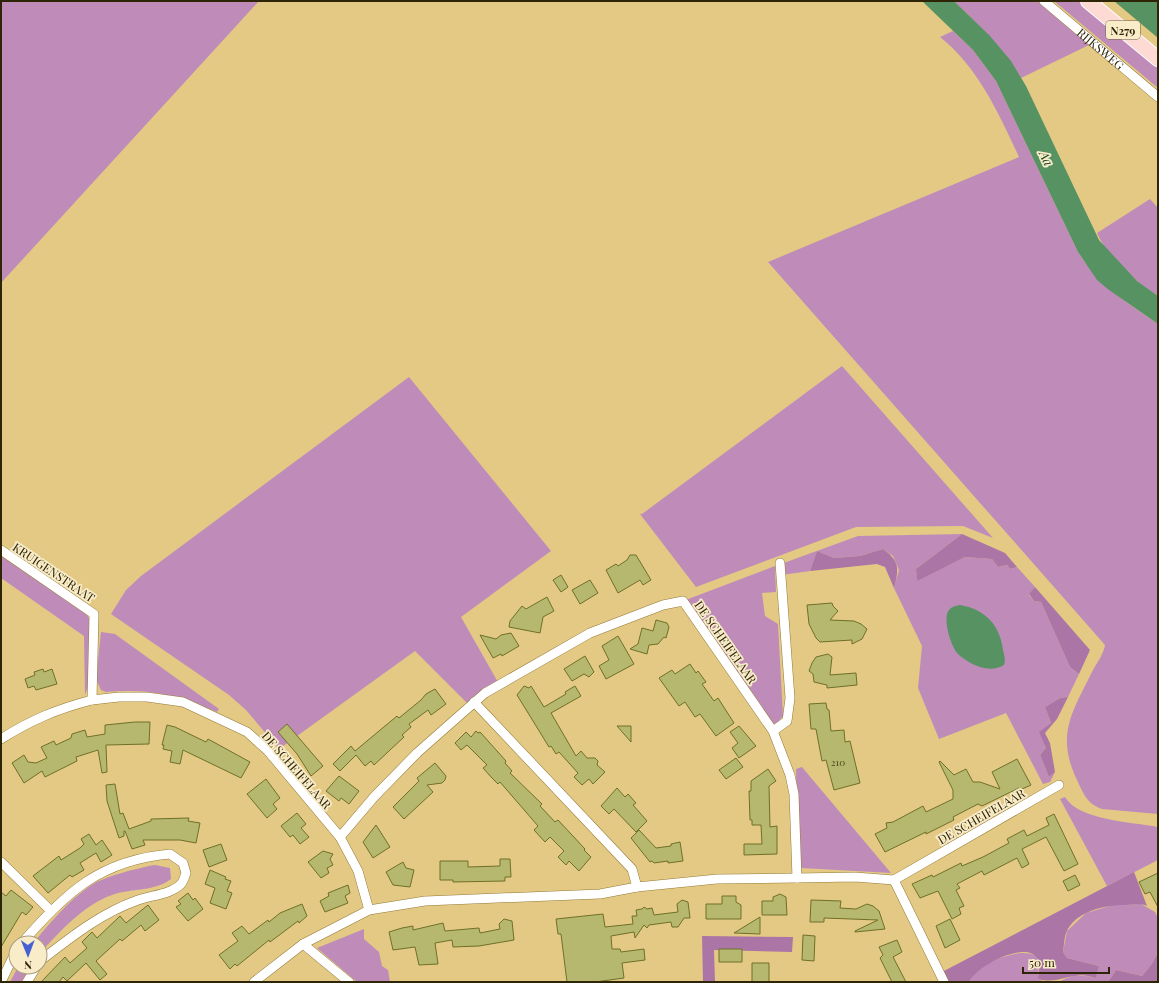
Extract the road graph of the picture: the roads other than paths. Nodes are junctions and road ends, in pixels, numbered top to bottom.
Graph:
1 (1044, 1) edge
2 (1088, 1) edge
3 (1158, 59) edge
4 (1158, 97) edge
5 (1, 550) edge
6 (780, 563) dead end
7 (92, 700) junction
8 (474, 702) junction
9 (773, 731) junction
10 (1, 739) edge
11 (1059, 785) dead end
12 (340, 837) junction
13 (1, 862) edge
14 (797, 878) junction
15 (894, 880) junction
16 (637, 887) junction
17 (50, 910) junction
18 (369, 910) junction
19 (29, 935) edge
20 (303, 944) junction
21 (48, 955) edge
22 (8, 968) edge
23 (1, 982) edge
24 (254, 982) edge
25 (349, 982) edge
26 (944, 982) edge

1 - 4 street, RIJKSWEG
2 - 3 main road, N279
5 - 7 street, KRUIGENSTRAAT
6 - 9 street
7 - 10 street, DE SCHEIFELAAR
7 - 12 street, DE SCHEIFELAAR
8 - 9 street, DE SCHEIFELAAR
8 - 12 street, DE SCHEIFELAAR
8 - 16 street
9 - 14 street, DE SCHEIFELAAR
11 - 15 street, DE SCHEIFELAAR
12 - 18 street, DE SCHEIFELAAR
13 - 17 street
14 - 15 street
14 - 16 street
15 - 26 street
16 - 18 street
17 - 19 street
17 - 21 street
18 - 20 street
20 - 24 street
20 - 25 street
22 - 23 street

